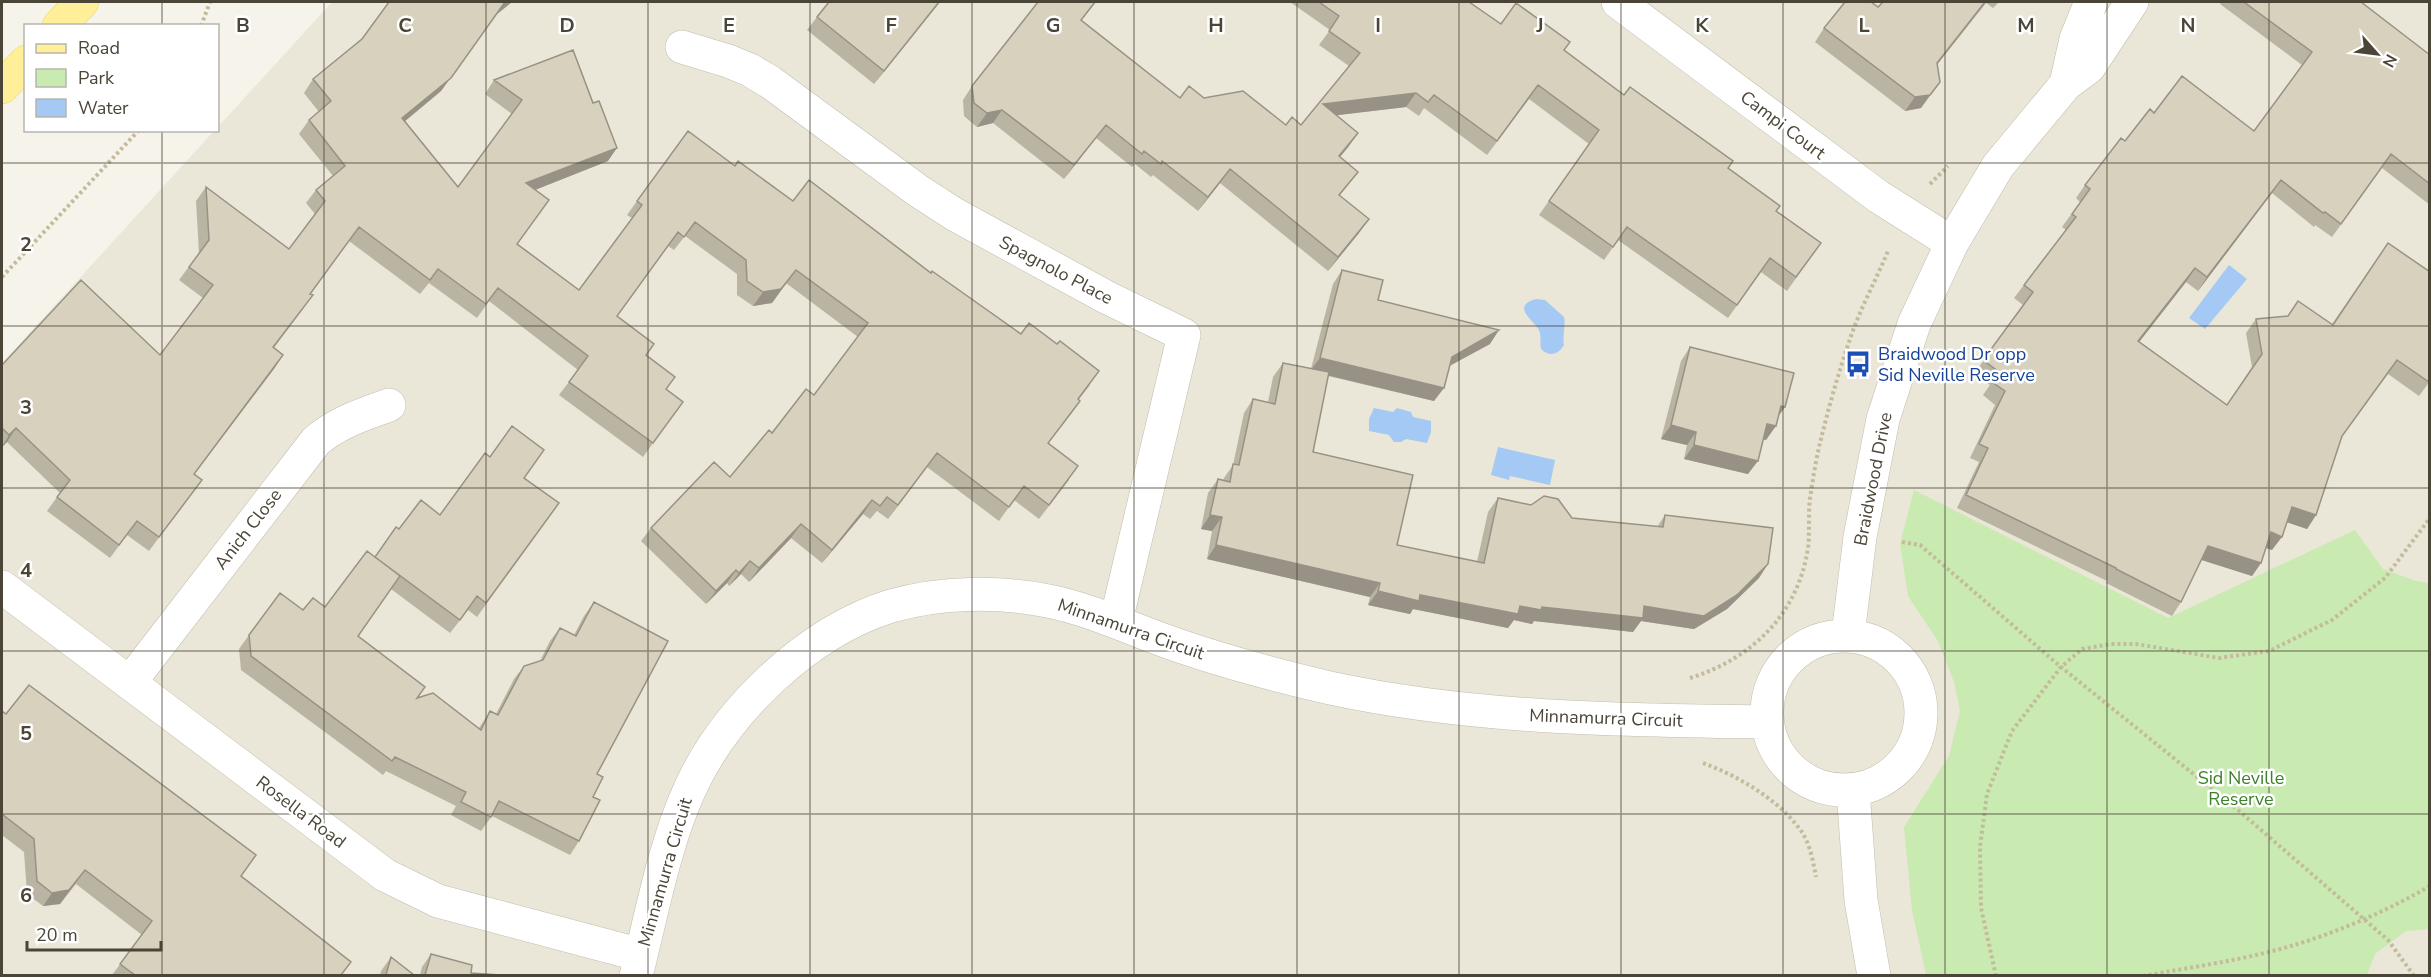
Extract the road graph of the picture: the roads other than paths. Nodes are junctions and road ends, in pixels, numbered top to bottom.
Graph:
1 (82, 2) edge
2 (1618, 2) edge
3 (2091, 2) edge
4 (2132, 2) edge
5 (61, 24) edge
6 (682, 47) dead end
7 (24, 64) edge
8 (2066, 84) junction
9 (2, 87) edge
10 (1952, 243) junction
11 (389, 405) dead end
12 (2, 587) edge
13 (1116, 621) junction
14 (1848, 635) junction
15 (130, 682) junction
16 (1767, 722) junction
17 (1853, 790) junction
18 (638, 965) edge
19 (1874, 975) edge

1 - 5 main road
2 - 10 street, Campi Court
3 - 8 street, Braidwood Drive
4 - 8 street, Braidwood Drive
6 - 13 street, Spagnolo Place
7 - 9 main road
8 - 10 street, Braidwood Drive
10 - 14 street, Braidwood Drive
11 - 15 street, Anich Close
12 - 15 street, Rosella Road
13 - 16 street, Minnamurra Circuit
13 - 18 street, Minnamurra Circuit
14 - 16 street
14 - 17 street
15 - 18 street, Rosella Road
16 - 17 street
17 - 19 street

